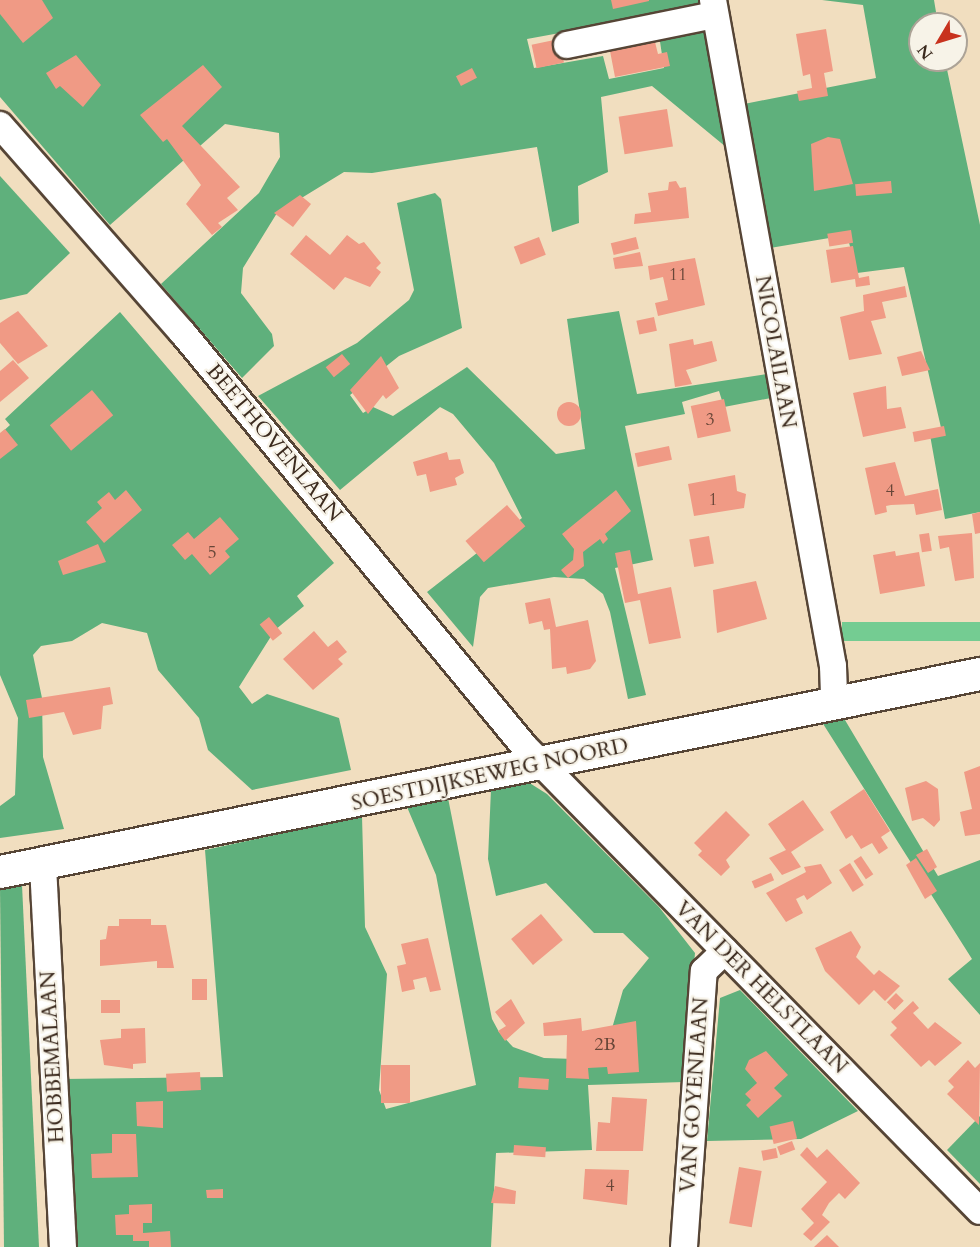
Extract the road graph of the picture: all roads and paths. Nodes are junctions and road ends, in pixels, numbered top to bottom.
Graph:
1 (714, 7) edge
2 (567, 45) dead end
3 (0, 125) edge
4 (980, 674) edge
5 (834, 704) junction
6 (542, 765) junction
7 (43, 866) junction
8 (0, 872) edge
9 (725, 951) junction
10 (980, 1210) edge
11 (63, 1247) edge
12 (684, 1247) edge

1 - 2 street
1 - 5 street, NICOLAILAAN
3 - 6 street, BEETHOVENLAAN
4 - 5 main road, SOESTDIJKSEWEG NOORD
5 - 6 main road, SOESTDIJKSEWEG NOORD
6 - 7 main road, SOESTDIJKSEWEG NOORD
6 - 9 street, VAN DER HELSTLAAN
7 - 8 main road, SOESTDIJKSEWEG NOORD
7 - 11 street, HOBBEMALAAN
9 - 10 street, VAN DER HELSTLAAN
9 - 12 street, VAN GOYENLAAN

